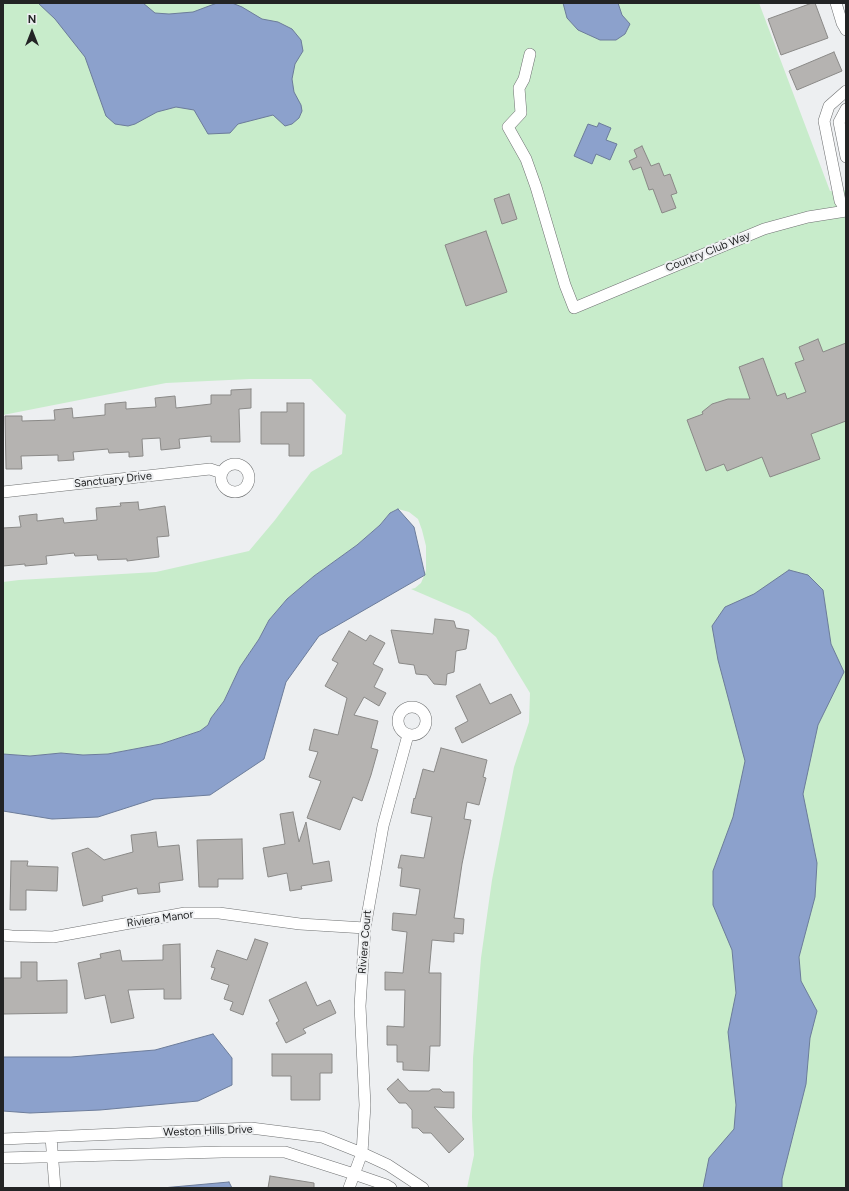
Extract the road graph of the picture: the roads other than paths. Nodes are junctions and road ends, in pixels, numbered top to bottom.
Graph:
1 (836, 3) edge
2 (846, 30) edge
3 (530, 54) dead end
4 (846, 91) edge
5 (831, 104) junction
6 (845, 110) edge
7 (846, 157) edge
8 (846, 210) edge
9 (222, 472) dead end
10 (3, 492) edge
11 (408, 735) dead end
12 (365, 928) junction
13 (3, 935) edge
14 (52, 1137) junction
15 (3, 1139) edge
16 (362, 1153) junction
17 (53, 1157) junction
18 (3, 1158) edge
19 (354, 1174) junction
20 (54, 1188) edge
21 (350, 1188) edge
22 (391, 1188) edge
23 (423, 1188) edge

1 - 2 street
3 - 8 street, Country Club Way
4 - 5 street
5 - 6 street
5 - 8 street
6 - 7 street
9 - 10 street, Sanctuary Drive
11 - 12 street, Riviera Court
12 - 13 street, Riviera Manor
12 - 16 street, Riviera Court
14 - 15 street, Weston Hills Drive
14 - 16 street, Weston Hills Drive
14 - 17 street
16 - 19 street, Riviera Court
16 - 23 street, Weston Hills Drive
17 - 18 street, Weston Hills Drive
17 - 19 street, Weston Hills Drive
17 - 20 street
19 - 21 street, Riviera Court
19 - 22 street, Weston Hills Drive

